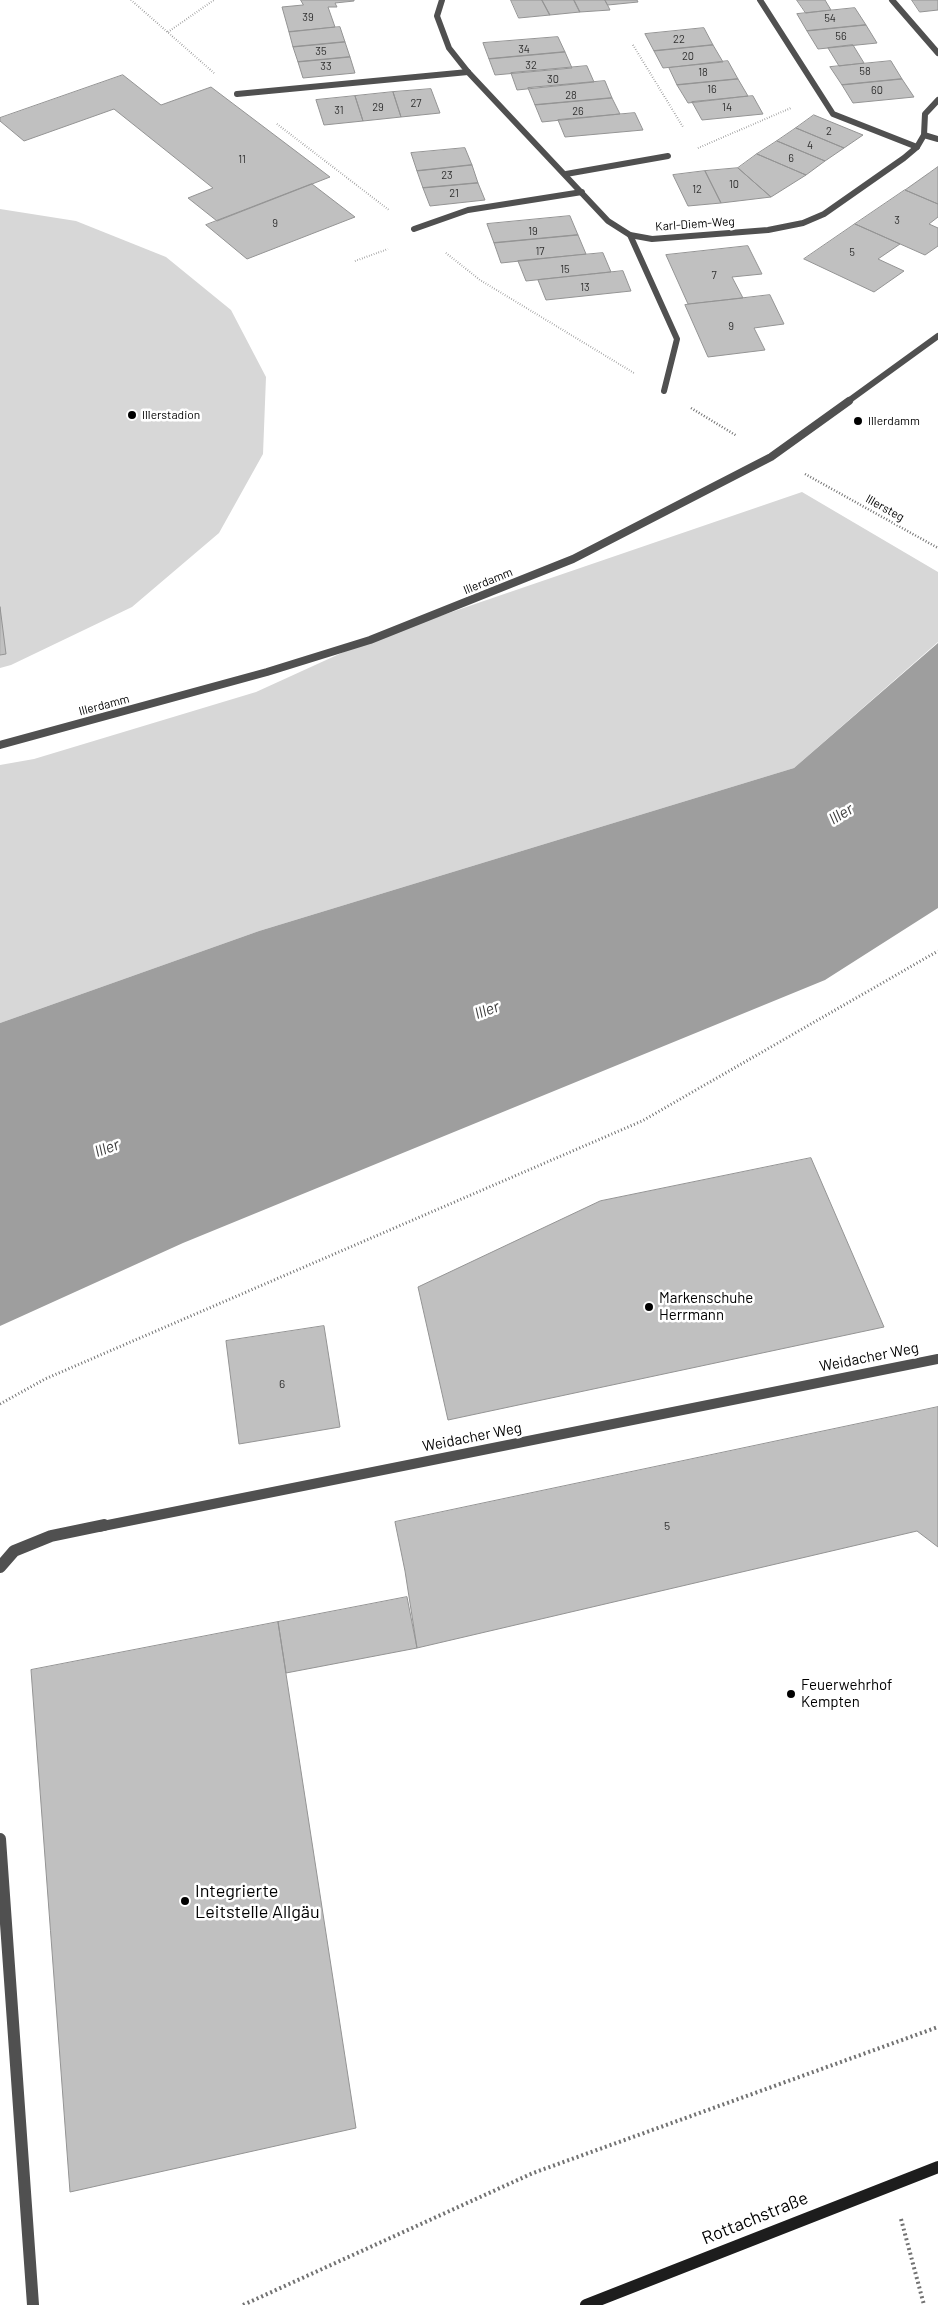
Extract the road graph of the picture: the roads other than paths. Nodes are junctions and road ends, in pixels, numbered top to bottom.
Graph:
1 (442, 0) edge
2 (760, 0) edge
3 (892, 0) edge
4 (938, 53) edge
5 (468, 72) junction
6 (238, 94) dead end
7 (938, 100) edge
8 (924, 135) junction
9 (938, 139) edge
10 (917, 147) junction
11 (668, 156) road end
12 (566, 174) junction
13 (582, 192) junction
14 (414, 229) dead end
15 (630, 235) junction
16 (938, 336) edge
17 (664, 391) dead end
18 (0, 746) edge
19 (938, 1359) edge
20 (0, 1567) edge
21 (0, 1839) edge
22 (938, 2167) edge
23 (33, 2305) edge
24 (586, 2305) edge

1 - 5 street, Karl-Diem-Weg
2 - 10 street
3 - 4 street
5 - 6 street
5 - 12 street, Karl-Diem-Weg
7 - 8 street, Karl-Diem-Weg
8 - 9 street
8 - 10 street, Karl-Diem-Weg
10 - 15 street, Karl-Diem-Weg
11 - 12 street
12 - 13 street, Karl-Diem-Weg
13 - 14 street
13 - 15 street, Karl-Diem-Weg
15 - 17 street
16 - 18 street, Illerdamm
19 - 20 street, Weidacher Weg
21 - 23 street
22 - 24 street, Rottachstraße

